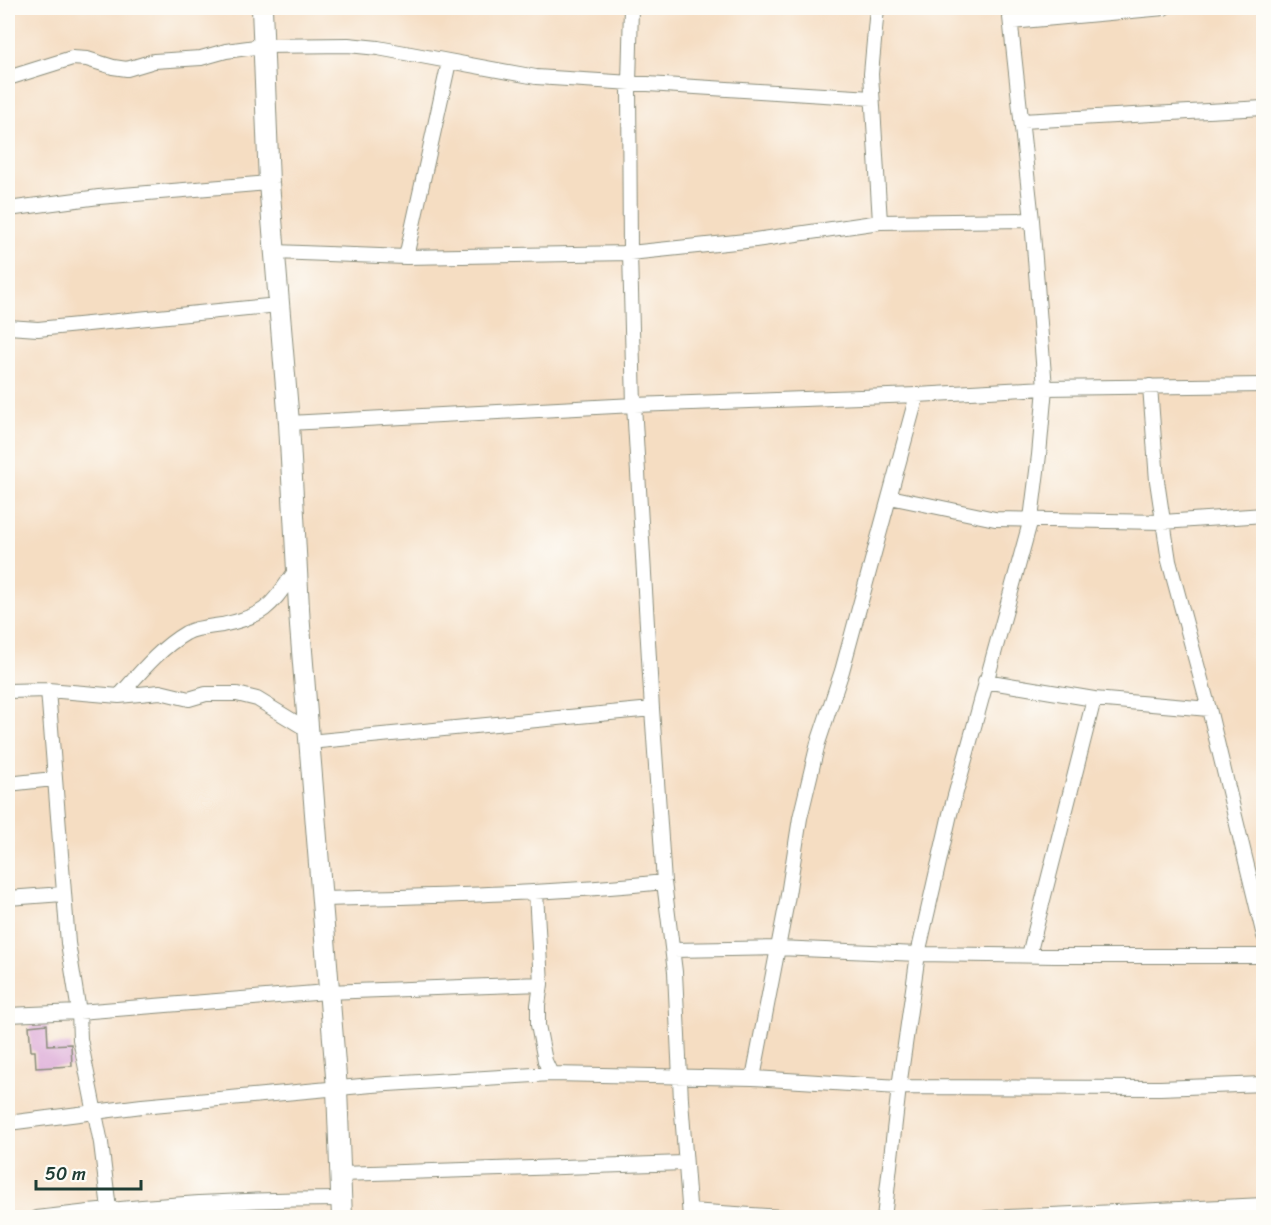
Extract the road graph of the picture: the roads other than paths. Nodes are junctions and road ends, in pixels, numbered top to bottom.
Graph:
1 (262, 8) edge
2 (631, 8) edge
3 (877, 8) edge
4 (1009, 8) edge
5 (1164, 8) edge
6 (1011, 22) junction
7 (263, 46) junction
8 (449, 62) junction
9 (8, 78) edge
10 (629, 83) junction
11 (872, 98) junction
12 (1263, 108) edge
13 (1022, 121) junction
14 (269, 183) junction
15 (8, 209) edge
16 (1032, 220) junction
17 (880, 222) junction
18 (274, 252) junction
19 (630, 253) junction
20 (406, 257) junction
21 (278, 305) junction
22 (8, 327) edge
23 (1263, 385) edge
24 (1149, 386) junction
25 (1045, 388) junction
26 (917, 396) junction
27 (634, 405) junction
28 (288, 423) junction
29 (890, 497) junction
30 (1263, 515) edge
31 (1031, 519) junction
32 (1163, 522) junction
33 (296, 570) junction
34 (985, 681) junction
35 (48, 690) junction
36 (8, 691) edge
37 (119, 696) junction
38 (1094, 699) junction
39 (652, 709) junction
40 (1209, 709) junction
41 (308, 736) junction
42 (53, 779) junction
43 (8, 784) edge
44 (664, 882) junction
45 (536, 892) junction
46 (63, 894) junction
47 (8, 897) edge
48 (320, 899) junction
49 (1263, 936) edge
50 (778, 948) junction
51 (673, 950) junction
52 (918, 954) junction
53 (1029, 955) junction
54 (1263, 956) edge
55 (541, 984) junction
56 (327, 992) junction
57 (79, 1012) junction
58 (8, 1015) edge
59 (551, 1074) junction
60 (681, 1076) junction
61 (753, 1078) junction
62 (1263, 1084) edge
63 (899, 1087) junction
64 (337, 1089) junction
65 (94, 1114) junction
66 (8, 1123) edge
67 (685, 1162) junction
68 (340, 1174) junction
69 (1263, 1205) edge
70 (342, 1208) edge
71 (108, 1213) edge
72 (690, 1214) edge
73 (1069, 1215) edge
74 (37, 1218) edge
75 (799, 1218) edge
76 (884, 1218) edge
77 (986, 1218) edge

1 - 7 street
2 - 10 street
3 - 11 street
4 - 6 street
5 - 6 street
6 - 13 street
7 - 8 street
7 - 9 street
7 - 14 street
8 - 10 street
8 - 20 street
10 - 11 street
10 - 19 street
11 - 17 street
12 - 13 street
13 - 16 street
14 - 15 street
14 - 18 street
16 - 17 street
16 - 25 street
17 - 19 street
18 - 20 street
18 - 21 street
19 - 20 street
19 - 27 street
21 - 22 street
21 - 28 street
23 - 24 street
24 - 25 street
24 - 32 street
25 - 26 street
25 - 31 street
26 - 27 street
26 - 29 street
27 - 28 street
27 - 39 street
28 - 33 street
29 - 31 street
29 - 50 street
30 - 32 street
31 - 32 street
31 - 34 street
32 - 40 street
33 - 37 street
33 - 41 street
34 - 38 street
34 - 52 street
35 - 36 street
35 - 37 street
35 - 42 street
37 - 41 street
38 - 40 street
38 - 53 street
39 - 41 street
39 - 44 street
40 - 49 street
41 - 48 street
42 - 43 street
42 - 46 street
44 - 45 street
44 - 51 street
45 - 48 street
45 - 55 street
46 - 47 street
46 - 57 street
48 - 56 street
50 - 51 street
50 - 52 street
50 - 61 street
51 - 60 street
52 - 53 street
52 - 63 street
53 - 54 street
55 - 56 street
55 - 59 street
56 - 57 street
56 - 64 street
57 - 58 street
57 - 65 street
59 - 60 street
59 - 64 street
60 - 61 street
60 - 67 street
61 - 63 street
62 - 63 street
63 - 76 street
64 - 65 street
64 - 68 street
65 - 66 street
65 - 71 street
67 - 68 street
67 - 72 street
68 - 70 street
69 - 73 street
70 - 71 street
71 - 74 street
72 - 75 street
73 - 77 street

